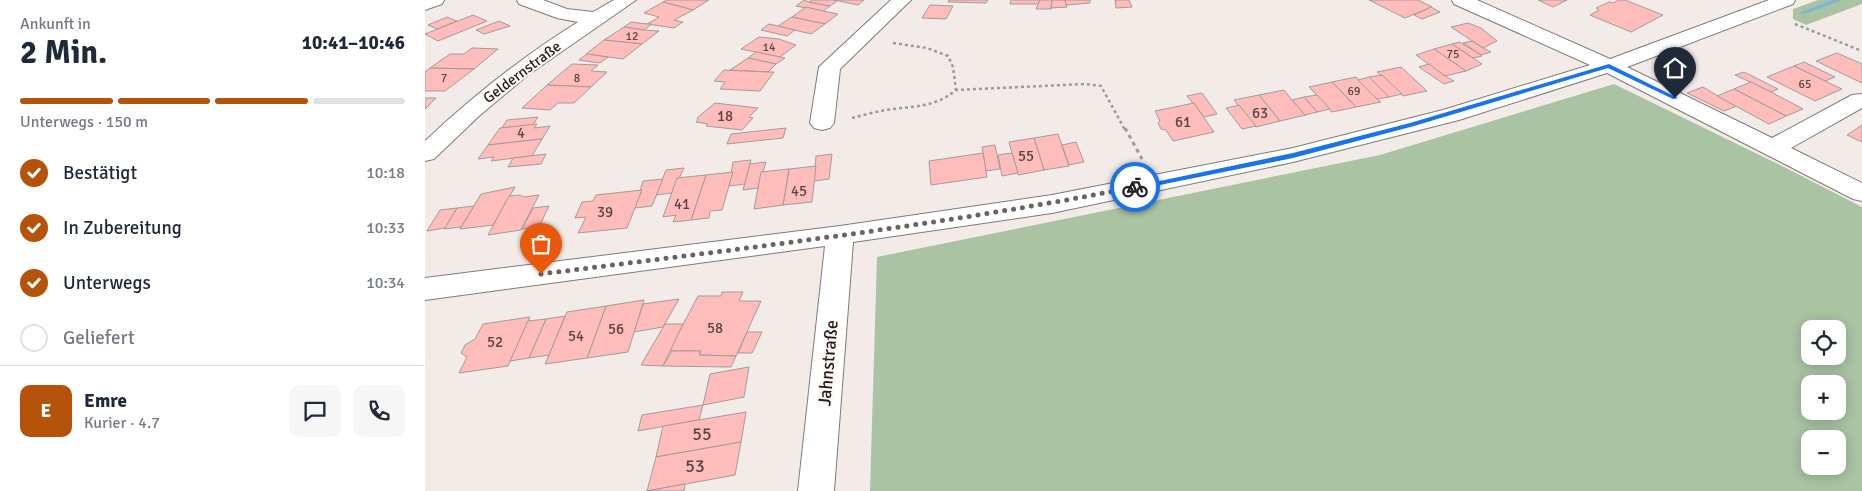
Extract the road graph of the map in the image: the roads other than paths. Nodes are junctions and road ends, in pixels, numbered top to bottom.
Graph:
1 (435, 0) edge
2 (526, 0) edge
3 (627, 0) edge
4 (902, 0) edge
5 (1461, 0) edge
6 (1786, 0) edge
7 (425, 4) edge
8 (595, 18) junction
9 (1609, 66) junction
10 (1862, 101) edge
11 (822, 123) road end
12 (1774, 147) junction
13 (425, 154) edge
14 (1862, 193) edge
15 (840, 235) junction
16 (429, 294) edge
17 (816, 491) edge

1 - 7 street
2 - 8 street
3 - 8 street, Geldernstraße
4 - 11 street
5 - 9 street
6 - 9 street
8 - 13 street, Geldernstraße
9 - 12 street
9 - 15 street
10 - 12 street
12 - 14 street
15 - 16 street
15 - 17 street, Jahnstraße

